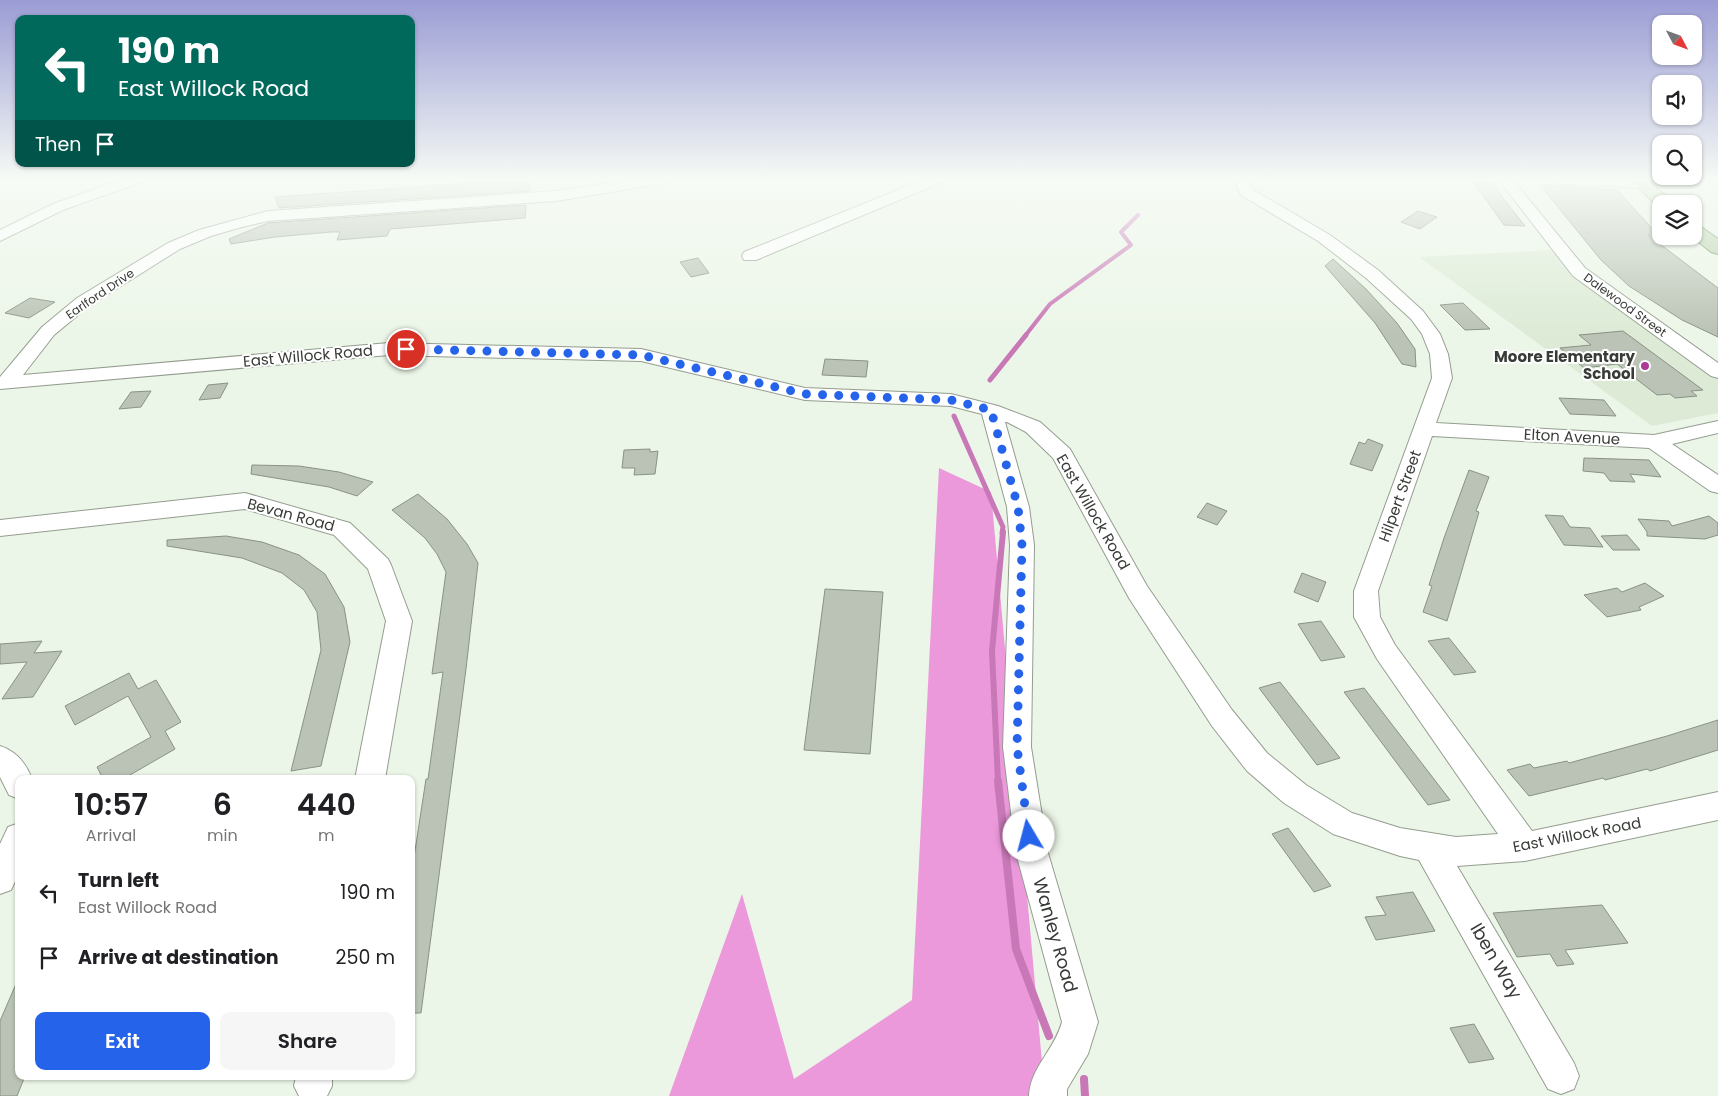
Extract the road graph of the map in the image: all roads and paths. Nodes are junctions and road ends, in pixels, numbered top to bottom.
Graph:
1 (214, 231) edge
2 (810, 231) edge
3 (1313, 231) edge
4 (1547, 231) edge
5 (1702, 236) edge
6 (1718, 248) edge
7 (750, 256) dead end
8 (1718, 372) edge
9 (3, 382) edge
10 (991, 410) junction
11 (1718, 427) edge
12 (1425, 429) junction
13 (1654, 442) junction
14 (1718, 486) edge
15 (0, 528) edge
16 (0, 758) edge
17 (16, 775) edge
18 (371, 775) edge
19 (1718, 806) edge
20 (15, 846) edge
21 (1524, 847) junction
22 (1429, 848) junction
23 (0, 879) edge
24 (1561, 1076) dead end
25 (1048, 1096) edge

1 - 9 street, Earlford Drive
2 - 7 street
3 - 12 street, Hilpert Street
4 - 8 street, Dalewood Street
5 - 6 main road
9 - 10 street, East Willock Road
10 - 22 street, East Willock Road
10 - 25 street, Wanley Road
11 - 13 street, Elton Avenue
12 - 13 street, Elton Avenue
12 - 21 street, Hilpert Street
13 - 14 street
15 - 18 street, Bevan Road
16 - 17 street
19 - 21 street, East Willock Road
20 - 23 street
21 - 22 street, East Willock Road
22 - 24 street, Iben Way

